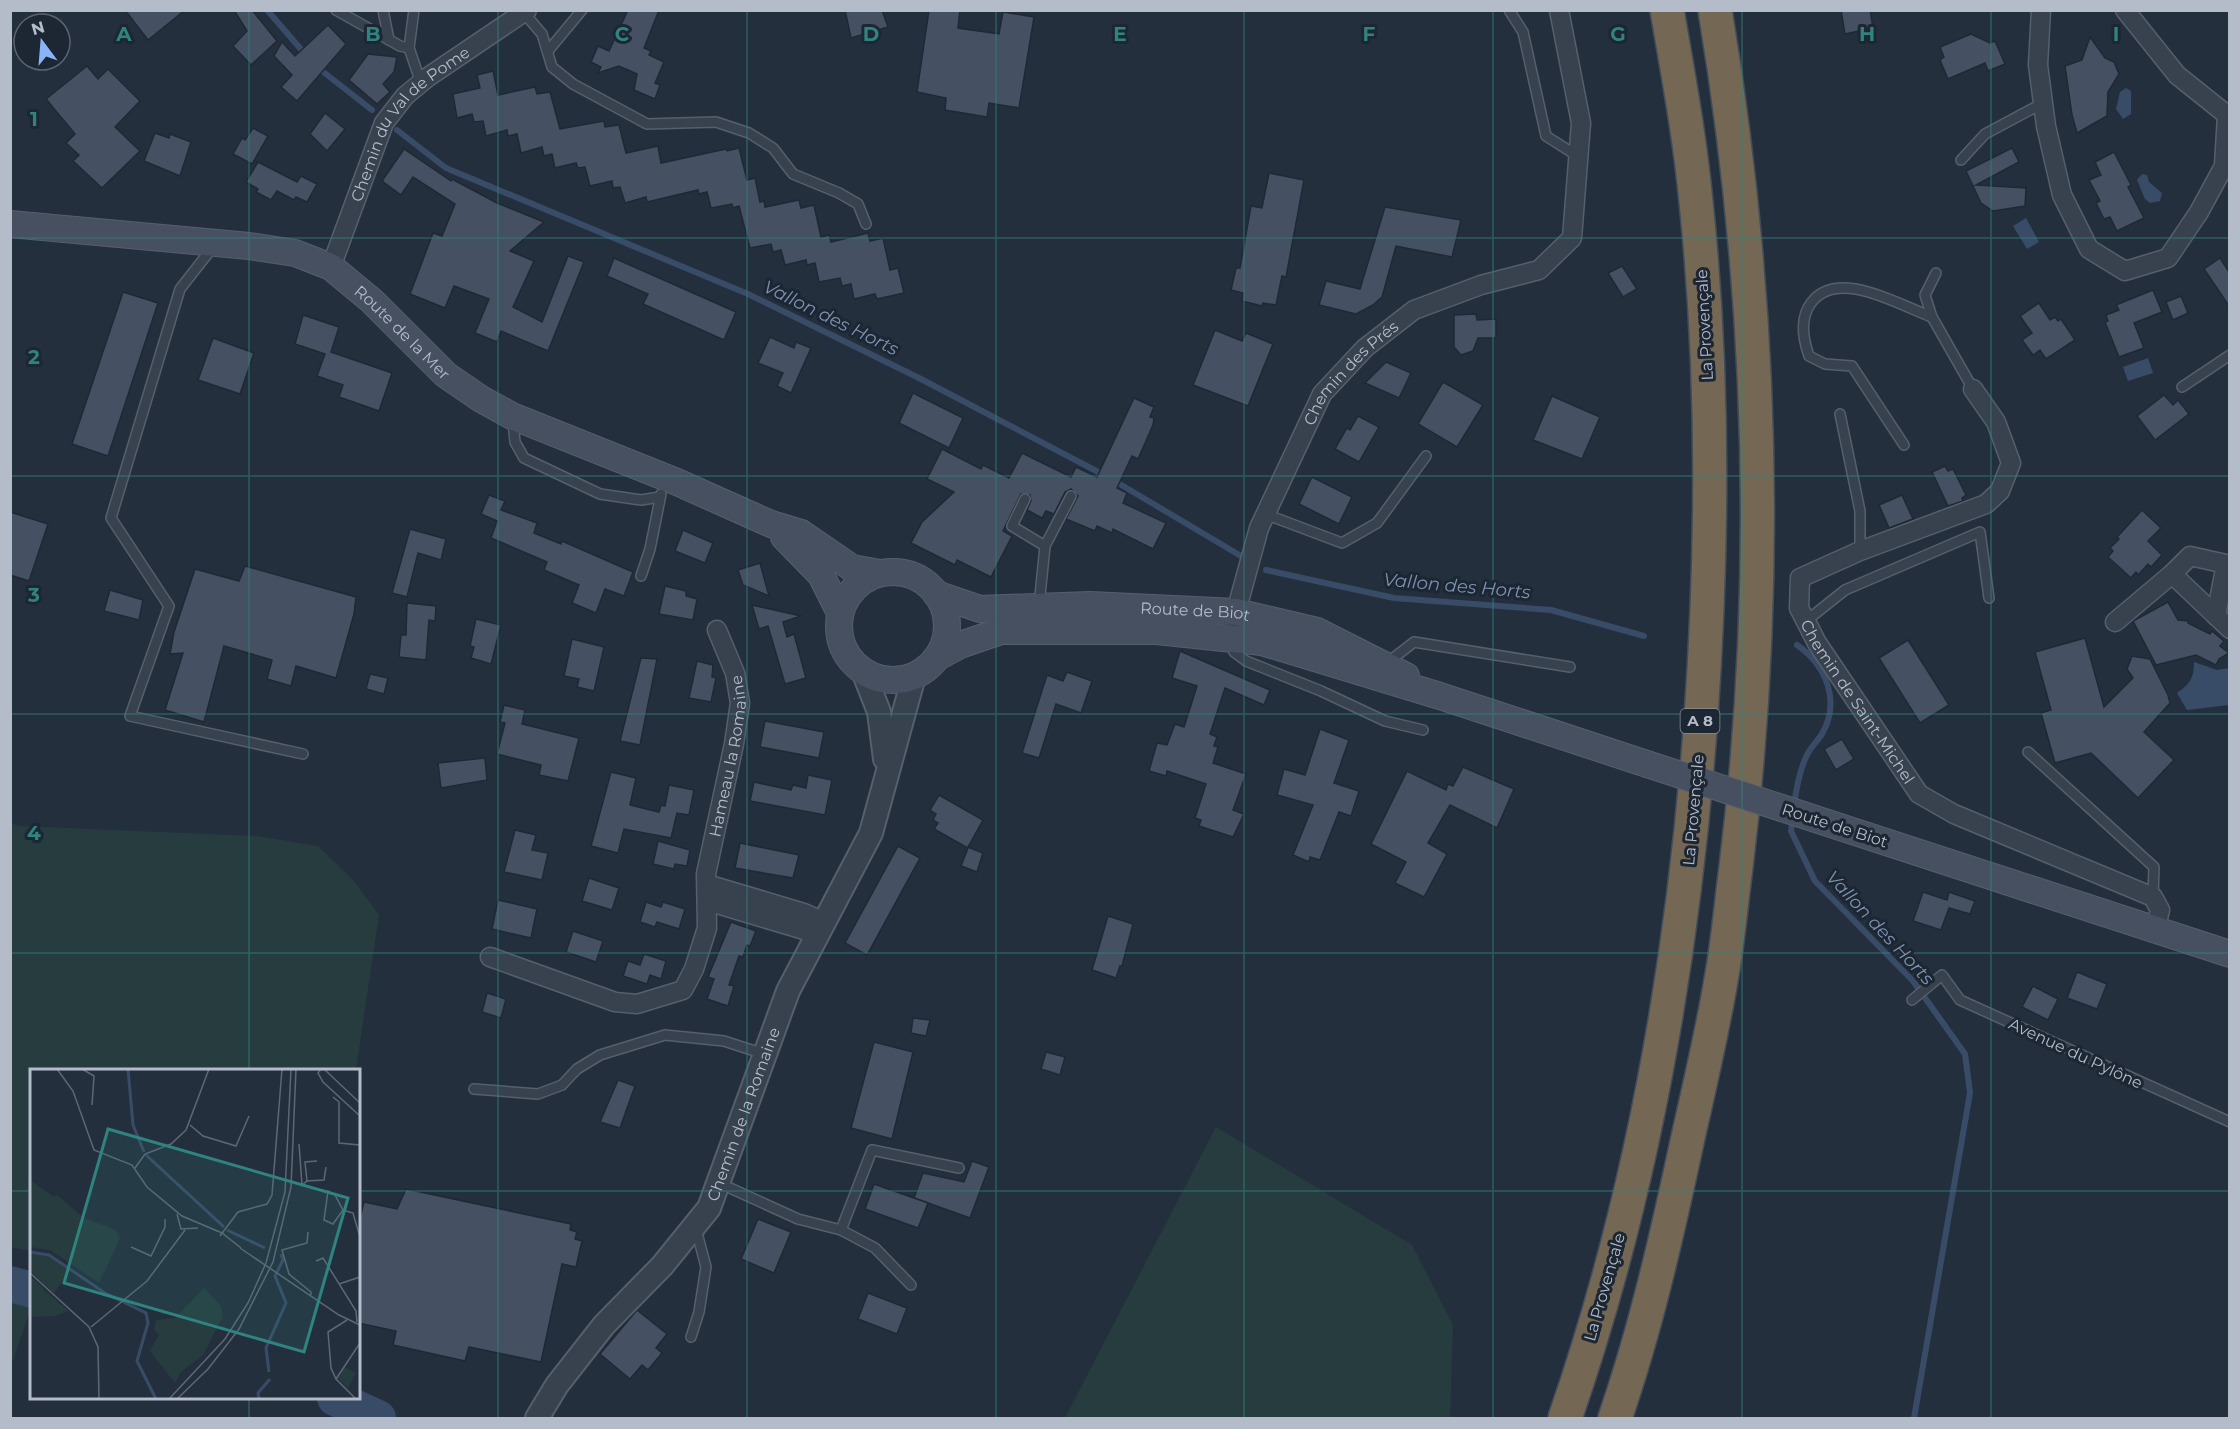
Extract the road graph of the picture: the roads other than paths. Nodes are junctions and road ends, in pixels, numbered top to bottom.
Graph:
1 (336, 10) edge
2 (383, 10) edge
3 (414, 10) edge
4 (582, 10) edge
5 (1509, 10) edge
6 (1559, 10) edge
7 (1668, 10) edge
8 (1715, 10) edge
9 (2041, 10) edge
10 (2125, 10) edge
11 (525, 12) edge
12 (389, 40) junction
13 (409, 48) junction
14 (548, 51) junction
15 (421, 83) junction
16 (2043, 103) junction
17 (2228, 115) edge
18 (1579, 158) junction
19 (1961, 160) dead end
20 (10, 224) edge
21 (866, 224) dead end
22 (217, 243) junction
23 (331, 267) junction
24 (1936, 273) dead end
25 (1932, 317) junction
26 (2229, 355) edge
27 (2182, 387) dead end
28 (1973, 389) joint
29 (1840, 414) dead end
30 (512, 416) junction
31 (1904, 445) dead end
32 (1426, 456) dead end
33 (663, 487) junction
34 (1071, 496) dead end
35 (1025, 499) dead end
36 (1265, 514) junction
37 (771, 524) junction
38 (1045, 546) junction
39 (1860, 551) junction
40 (880, 573) junction
41 (2172, 574) junction
42 (641, 576) dead end
43 (936, 594) junction
44 (1989, 598) dead end
45 (1031, 607) junction
46 (1236, 612) junction
47 (840, 613) junction
48 (1806, 621) junction
49 (2115, 622) dead end
50 (2223, 622) edge
51 (717, 630) dead end
52 (1001, 632) junction
53 (1232, 638) junction
54 (1290, 651) junction
55 (936, 658) junction
56 (1386, 664) junction
57 (1570, 667) dead end
58 (863, 671) junction
59 (914, 676) junction
60 (1440, 696) junction
61 (1423, 730) dead end
62 (2028, 752) dead end
63 (303, 754) dead end
64 (886, 773) junction
65 (707, 892) junction
66 (2153, 897) junction
67 (820, 929) junction
68 (2155, 930) junction
69 (2229, 954) edge
70 (490, 957) dead end
71 (1912, 1000) dead end
72 (764, 1054) junction
73 (474, 1089) dead end
74 (2229, 1122) edge
75 (959, 1168) dead end
76 (719, 1183) junction
77 (696, 1226) junction
78 (842, 1230) junction
79 (911, 1285) dead end
80 (691, 1337) dead end
81 (537, 1419) edge
82 (1565, 1419) edge
83 (1615, 1419) edge

1 - 12 lane
2 - 12 lane
3 - 13 lane
4 - 14 lane
5 - 18 lane
6 - 18 street
7 - 82 highway, La Provençale / A 8
8 - 83 highway
9 - 16 street
10 - 17 street
11 - 14 lane
11 - 15 street, Chemin du Val de Pome
12 - 13 lane
13 - 15 lane
14 - 21 lane
15 - 23 street, Chemin du Val de Pome
16 - 17 street
16 - 19 lane
18 - 36 street, Chemin des Prés
20 - 22 main road, Route de la Mer
22 - 23 main road, Route de la Mer
22 - 63 lane
23 - 30 main road, Route de la Mer
24 - 25 lane
25 - 28 lane
25 - 31 lane
26 - 27 lane
28 - 39 street, Chemin de Saint-Michel
29 - 39 lane
30 - 33 main road, Route de la Mer
30 - 33 lane
32 - 36 lane
33 - 37 main road, Route de la Mer
33 - 42 lane
34 - 38 lane
35 - 38 lane
36 - 46 street, Chemin des Prés
37 - 40 main road
37 - 47 main road
38 - 45 lane
39 - 48 street, Chemin de Saint-Michel
40 - 43 main road
40 - 47 main road
41 - 49 street
41 - 50 street
41 - 50 street
43 - 45 main road, Route de Biot
43 - 55 main road
44 - 48 lane
45 - 46 main road, Route de Biot
45 - 52 lane
46 - 53 street, Chemin des Prés
46 - 56 main road, Route de Biot
47 - 58 main road
48 - 66 street, Chemin de Saint-Michel
51 - 65 street, Hameau la Romaine
52 - 53 main road, Route de Biot
52 - 55 main road, Route de Biot
53 - 54 main road, Route de Biot
53 - 61 lane
54 - 56 lane
54 - 60 main road, Route de Biot
55 - 59 main road
56 - 57 lane
56 - 60 main road, Route de Biot
58 - 59 main road
58 - 64 street, Chemin de la Romaine
59 - 64 street, Chemin de la Romaine
60 - 68 main road, Route de Biot, bridge
62 - 66 lane
64 - 67 street, Chemin de la Romaine
65 - 67 street
65 - 70 street, Hameau la Romaine
66 - 68 street
67 - 72 street, Chemin de la Romaine
68 - 69 main road, Route de Biot
71 - 74 lane, Avenue du Pylône
72 - 73 lane
72 - 76 street, Chemin de la Romaine
75 - 78 lane
76 - 77 street, Chemin de la Romaine
76 - 78 lane
77 - 80 lane
77 - 81 street, Chemin de la Romaine
78 - 79 lane

